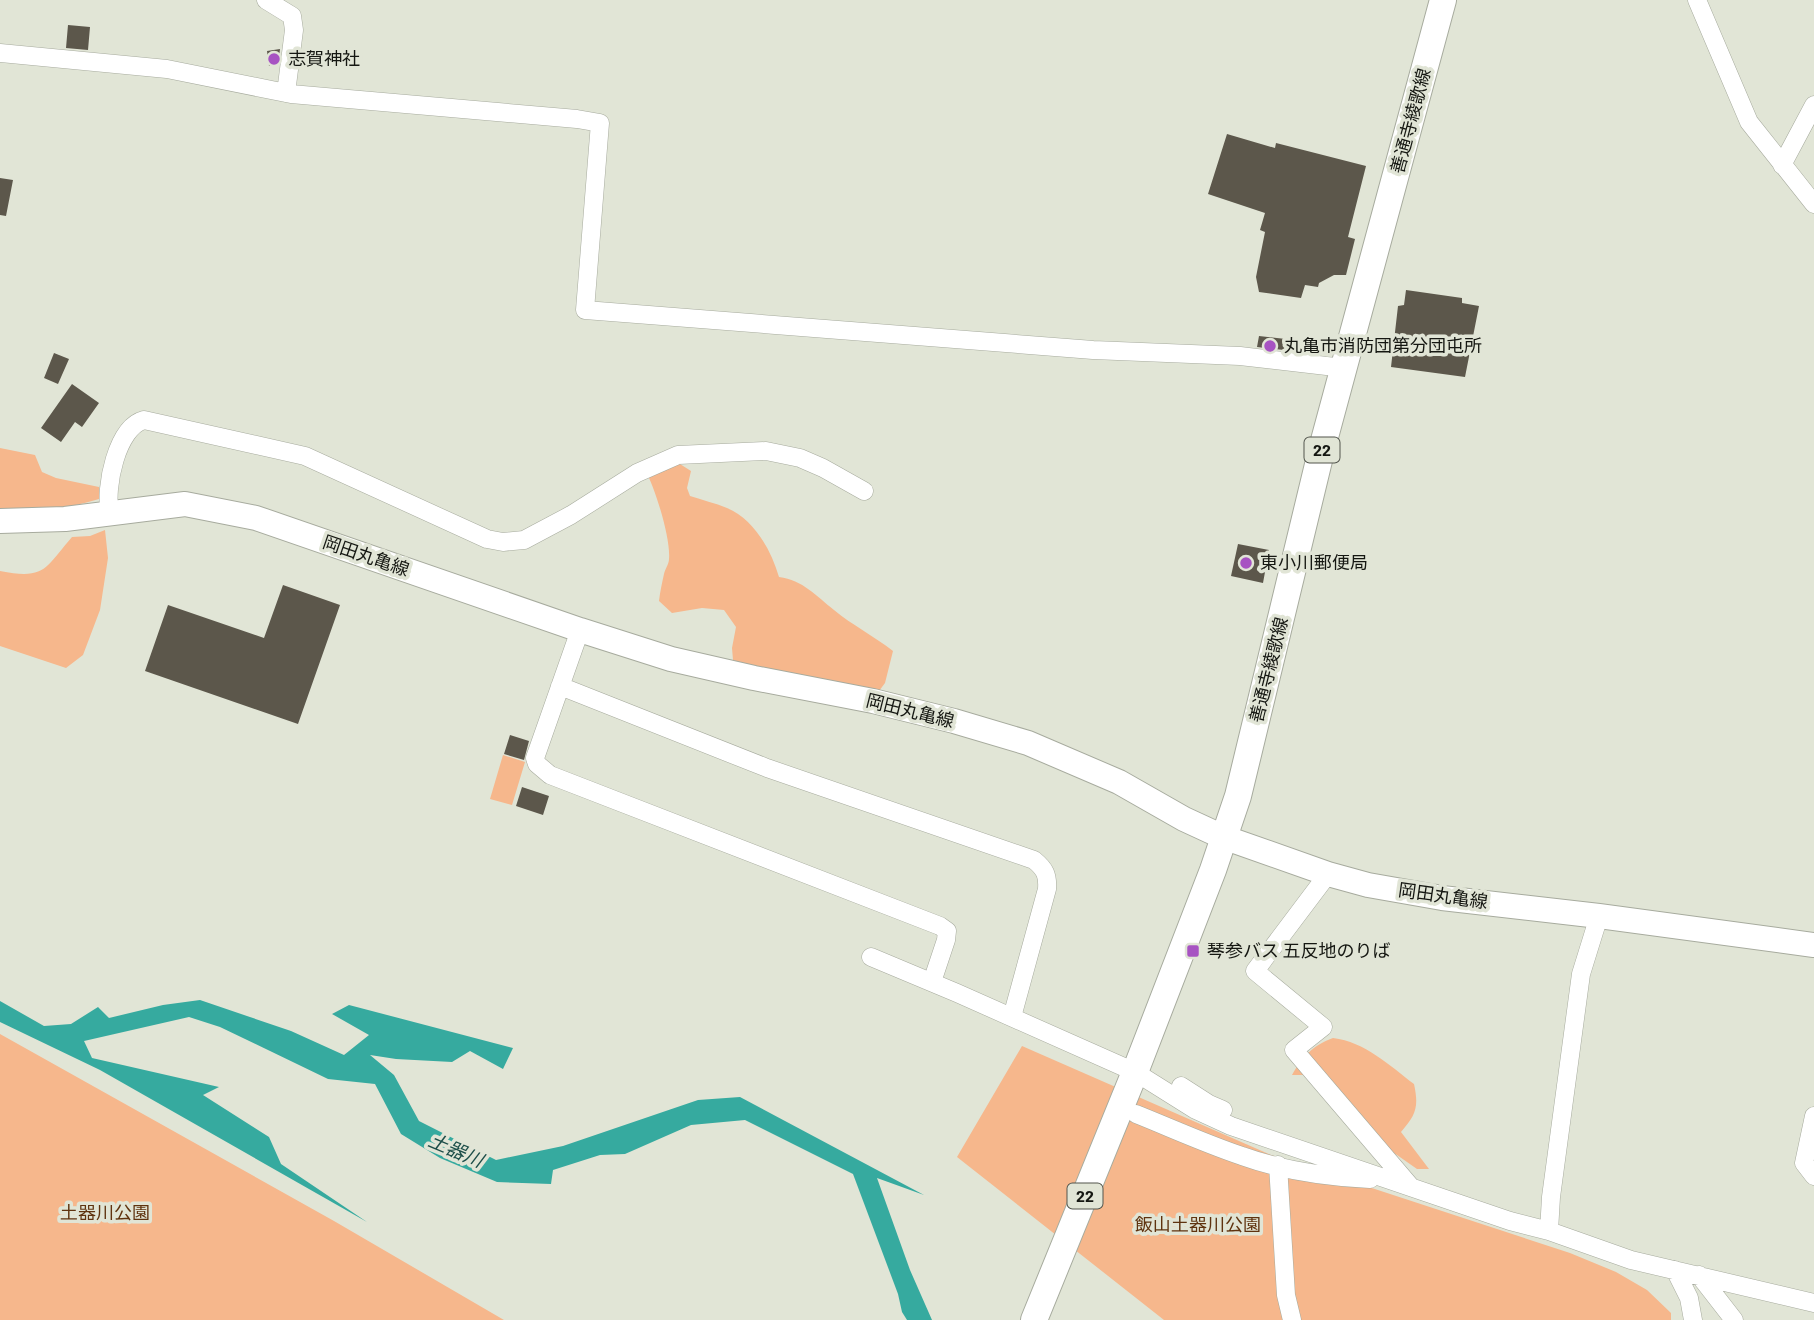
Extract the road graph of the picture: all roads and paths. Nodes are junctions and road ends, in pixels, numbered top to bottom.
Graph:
1 (266, 0) edge
2 (1443, 0) edge
3 (1697, 0) edge
4 (0, 52) edge
5 (286, 93) junction
6 (1814, 105) edge
7 (1782, 165) junction
8 (1814, 204) edge
9 (1344, 368) junction
10 (864, 491) dead end
11 (110, 513) junction
12 (0, 521) edge
13 (580, 630) junction
14 (561, 685) junction
15 (1223, 837) junction
16 (1328, 874) junction
17 (1599, 916) junction
18 (1814, 946) edge
19 (871, 957) dead end
20 (932, 982) junction
21 (1012, 1017) junction
22 (1135, 1072) junction
23 (1181, 1086) dead end
24 (1136, 1114) dead end
25 (1814, 1116) edge
26 (1278, 1165) junction
27 (1814, 1176) edge
28 (1388, 1179) junction
29 (1411, 1187) junction
30 (1549, 1231) junction
31 (1675, 1270) junction
32 (1699, 1275) junction
33 (1814, 1303) edge
34 (1034, 1320) edge
35 (1292, 1320) edge
36 (1693, 1320) edge
37 (1734, 1320) edge

1 - 5 street
2 - 9 main road, 善通寺綾歌線 / 22
3 - 7 street
4 - 5 street
5 - 9 street
6 - 7 street
7 - 8 street
9 - 15 main road, 善通寺綾歌線 / 22
10 - 11 street
11 - 12 main road, 岡田丸亀線
11 - 13 main road, 岡田丸亀線
13 - 14 street
13 - 15 main road, 岡田丸亀線
14 - 20 street
14 - 21 street
15 - 16 main road, 岡田丸亀線
15 - 22 main road, 善通寺綾歌線 / 22
16 - 17 main road, 岡田丸亀線
16 - 29 street
17 - 18 main road, 岡田丸亀線
17 - 30 street
19 - 20 street
20 - 21 street
21 - 22 street
22 - 28 street
22 - 34 main road, 善通寺綾歌線 / 22
23 - 28 street
24 - 26 street
25 - 27 street
26 - 28 street
26 - 35 street
28 - 29 street
29 - 30 street
30 - 31 street
31 - 32 street
31 - 36 street
32 - 33 street
32 - 37 street

